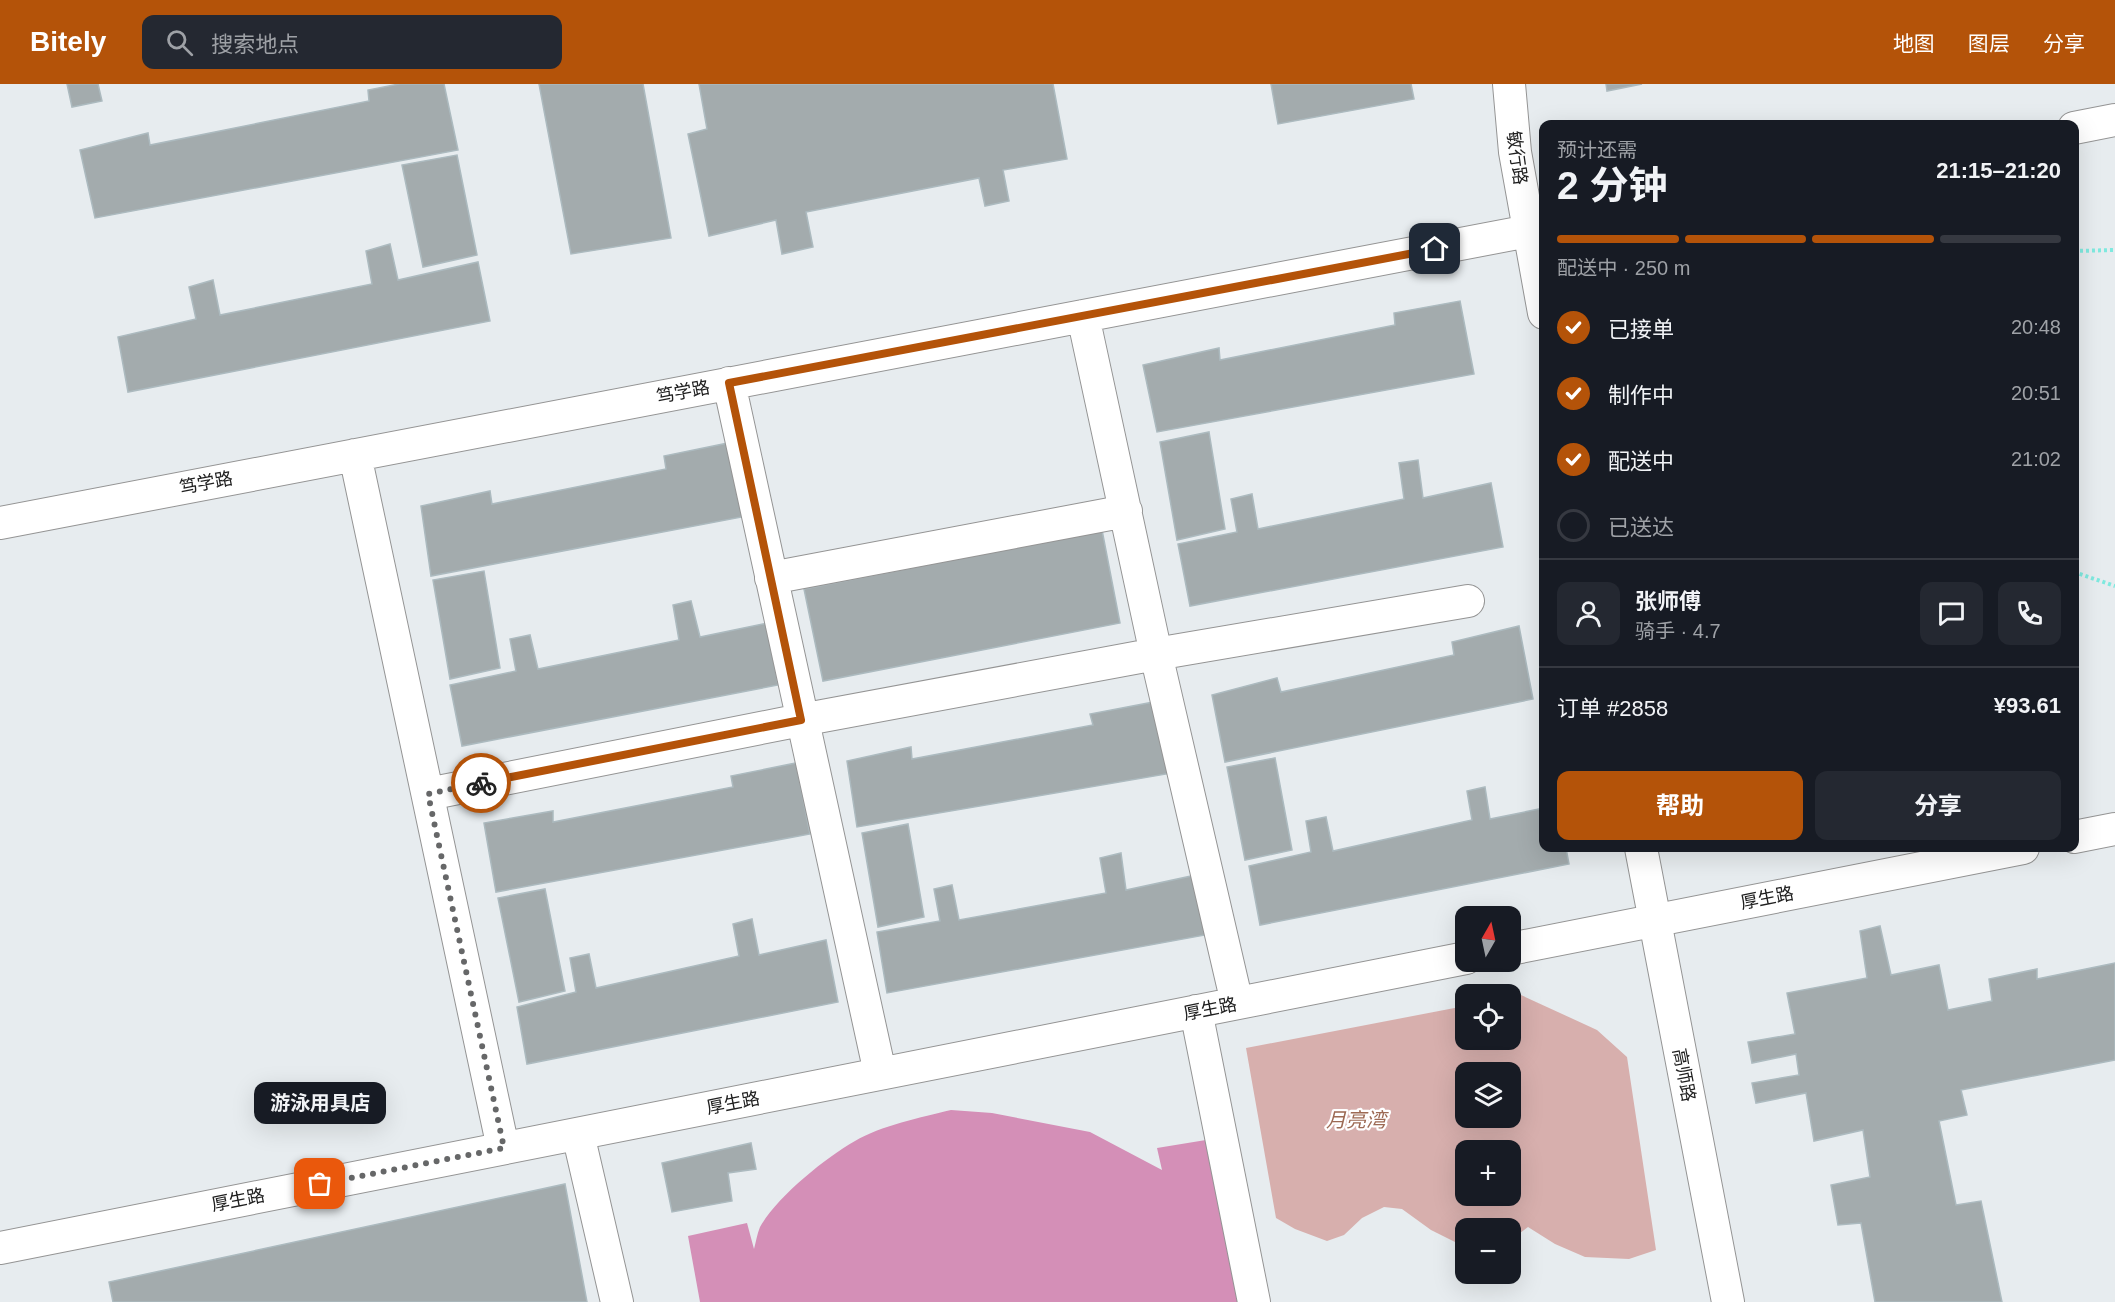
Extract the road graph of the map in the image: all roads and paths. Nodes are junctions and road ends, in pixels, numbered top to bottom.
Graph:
1 (1509, 84) edge
2 (2115, 120) edge
3 (2079, 127) edge
4 (1536, 230) edge
5 (2115, 250) edge
6 (2079, 251) edge
7 (1539, 261) edge
8 (1083, 316) junction
9 (729, 383) junction
10 (355, 455) junction
11 (1126, 511) junction
12 (0, 523) edge
13 (2079, 574) edge
14 (771, 578) junction
15 (2115, 586) edge
16 (1468, 601) dead end
17 (1156, 654) junction
18 (801, 720) junction
19 (428, 794) junction
20 (2115, 829) edge
21 (2079, 836) edge
22 (1642, 852) edge
23 (2003, 852) edge
24 (1654, 921) junction
25 (1521, 947) edge
26 (1455, 960) edge
27 (1237, 1003) junction
28 (1196, 1011) junction
29 (880, 1073) junction
30 (578, 1134) junction
31 (504, 1148) junction
32 (0, 1248) edge
33 (617, 1302) edge
34 (1254, 1302) edge
35 (1728, 1302) edge

1 - 4 street, 敏行路
2 - 3 street
4 - 7 street
4 - 8 street, 笃学路
5 - 6 path
8 - 9 street, 笃学路
8 - 11 street
9 - 10 street, 笃学路
9 - 14 street
10 - 12 street, 笃学路
10 - 19 street
11 - 14 street
11 - 17 street
13 - 15 path
14 - 18 street
16 - 17 street
17 - 18 street
17 - 27 street
18 - 19 street
18 - 29 street
19 - 31 street
20 - 21 street
22 - 24 street, 高师路
23 - 24 street, 厚生路
24 - 25 street, 厚生路
24 - 35 street, 高师路
26 - 27 street, 厚生路
27 - 28 street, 厚生路
28 - 29 street, 厚生路
28 - 34 street
29 - 30 street, 厚生路
30 - 31 street, 厚生路
30 - 33 street
31 - 32 street, 厚生路

